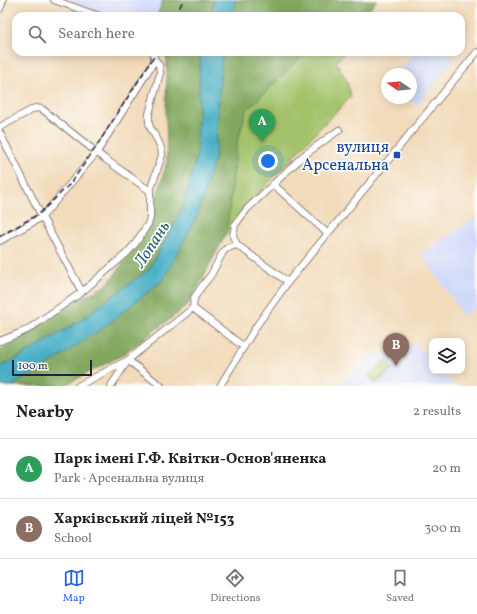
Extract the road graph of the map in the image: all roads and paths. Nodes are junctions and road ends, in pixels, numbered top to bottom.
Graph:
1 (3, 0) edge
2 (59, 1) edge
3 (0, 9) edge
4 (88, 12) edge
5 (477, 52) edge
6 (154, 56) edge
7 (156, 61) junction
8 (0, 127) edge
9 (339, 130) dead end
10 (0, 133) edge
11 (97, 152) junction
12 (273, 184) junction
13 (150, 192) junction
14 (42, 217) junction
15 (328, 234) junction
16 (0, 241) edge
17 (237, 245) junction
18 (288, 282) junction
19 (82, 292) junction
20 (193, 308) junction
21 (0, 341) edge
22 (244, 347) junction
23 (128, 360) junction
24 (78, 386) edge
25 (111, 386) edge
26 (160, 386) edge
27 (220, 386) edge

1 - 3 street
2 - 4 street
5 - 15 street
6 - 7 street
7 - 11 street
7 - 13 street
8 - 11 street
9 - 12 street
10 - 14 street
11 - 13 street
11 - 14 street
12 - 15 street
12 - 17 street
13 - 19 street
14 - 16 street
14 - 19 street
15 - 18 street
17 - 18 street
17 - 20 street
18 - 22 street
19 - 21 street
20 - 22 street
20 - 23 street
22 - 27 street
23 - 24 street
23 - 25 street
23 - 26 street

